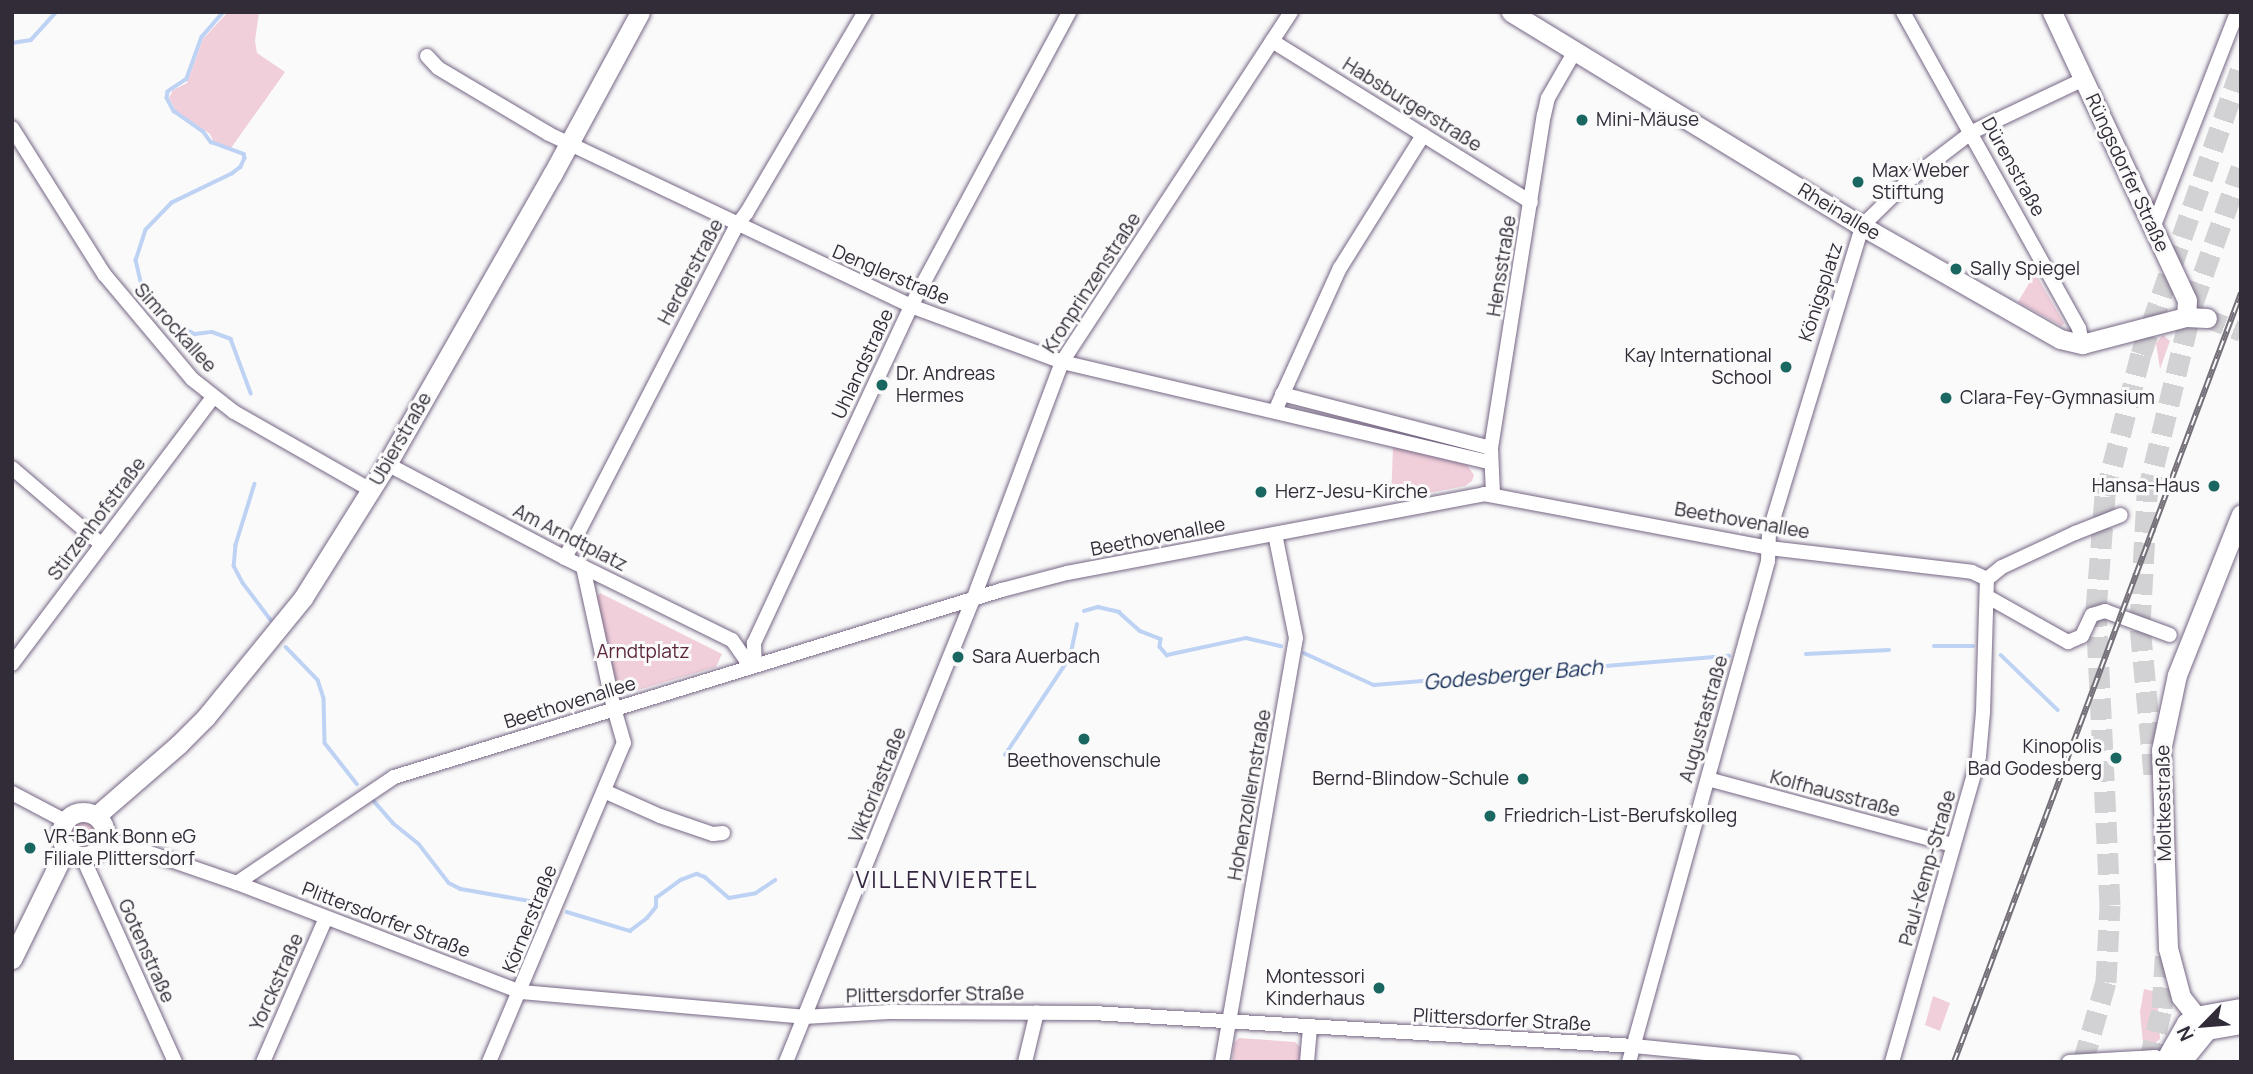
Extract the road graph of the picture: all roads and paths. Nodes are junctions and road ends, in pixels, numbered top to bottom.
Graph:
1 (640, 12) edge
2 (865, 12) edge
3 (1069, 12) edge
4 (1291, 12) edge
5 (1511, 12) edge
6 (1903, 12) edge
7 (2052, 12) edge
8 (2238, 12) edge
9 (1272, 41) junction
10 (1575, 51) junction
11 (427, 56) dead end
12 (2084, 79) junction
13 (12, 128) edge
14 (1972, 132) junction
15 (1423, 135) junction
16 (568, 144) junction
17 (1531, 202) junction
18 (737, 225) junction
19 (1862, 226) junction
20 (2153, 228) junction
21 (911, 306) junction
22 (2186, 317) junction
23 (2207, 318) tunnel mouth
24 (2082, 344) junction
25 (1062, 362) junction
26 (1282, 394) junction
27 (213, 397) junction
28 (1275, 411) junction
29 (1381, 418) junction
30 (1378, 435) junction
31 (1490, 455) junction
32 (387, 464) junction
33 (12, 468) edge
34 (371, 490) junction
35 (1493, 494) junction
36 (2241, 514) edge
37 (2121, 515) dead end
38 (1275, 534) junction
39 (101, 544) junction
40 (1769, 548) junction
41 (565, 558) junction
42 (583, 567) junction
43 (1987, 579) junction
44 (1988, 597) junction
45 (973, 600) junction
46 (2179, 638) junction
47 (754, 643) junction
48 (738, 645) junction
49 (12, 664) edge
50 (753, 666) junction
51 (614, 709) junction
52 (1707, 779) junction
53 (604, 791) junction
54 (12, 793) edge
55 (96, 816) junction
56 (65, 821) junction
57 (723, 833) dead end
58 (104, 842) junction
59 (1953, 845) junction
60 (74, 853) junction
61 (237, 883) junction
62 (326, 918) junction
63 (12, 959) edge
64 (521, 992) junction
65 (2241, 1008) edge
66 (1037, 1012) junction
67 (804, 1017) junction
68 (1228, 1021) junction
69 (2201, 1023) junction
70 (2241, 1024) edge
71 (1310, 1028) junction
72 (1634, 1046) junction
73 (2170, 1061) edge
74 (175, 1062) edge
75 (263, 1062) edge
76 (489, 1062) edge
77 (786, 1062) edge
78 (1025, 1062) edge
79 (1222, 1062) edge
80 (1307, 1062) edge
81 (1629, 1062) edge
82 (1793, 1062) edge
83 (1892, 1062) edge
84 (2069, 1062) edge

1 - 16 street, Ubierstraße
2 - 18 street, Herderstraße
3 - 21 street, Uhlandstraße
4 - 9 street, Kronprinzenstraße
5 - 10 street, Rheinallee
6 - 14 street, Dürenstraße
7 - 12 street, Rüngsdorfer Straße
8 - 20 street
9 - 15 street, Habsburgerstraße
9 - 25 street, Kronprinzenstraße
10 - 17 street, Hensstraße
10 - 19 street, Rheinallee
11 - 16 street, Denglerstraße
12 - 14 street, Königsplatz
12 - 20 street, Rüngsdorfer Straße
13 - 27 street, Simrockallee
14 - 19 street, Königsplatz
14 - 24 street, Dürenstraße
15 - 17 street, Habsburgerstraße
15 - 26 street
16 - 18 street, Denglerstraße
16 - 32 street, Ubierstraße
17 - 31 street, Hensstraße
18 - 21 street, Denglerstraße
18 - 41 street, Herderstraße
19 - 24 street, Rheinallee
19 - 40 street, Königsplatz
20 - 22 street, Rüngsdorfer Straße
21 - 25 street, Denglerstraße
21 - 47 street, Uhlandstraße
22 - 23 street
22 - 24 street
25 - 28 street, Denglerstraße
25 - 45 street, Kronprinzenstraße
26 - 28 street
26 - 29 street
27 - 34 street, Simrockallee
27 - 39 street, Stirzenhofstraße
28 - 30 street, Denglerstraße
29 - 30 street
29 - 31 street
30 - 31 street, Denglerstraße
31 - 35 street, Hensstraße
32 - 34 street, Ubierstraße
32 - 41 street, Am Arndtplatz
33 - 39 street
34 - 55 street, Ubierstraße
35 - 38 street, Beethovenallee
35 - 40 street, Beethovenallee
36 - 46 street, Moltkestraße
37 - 43 street
38 - 45 street, Beethovenallee
38 - 68 street, Hohenzollernstraße
39 - 49 street, Stirzenhofstraße
40 - 43 street, Beethovenallee
40 - 52 street, Augustastraße
41 - 42 street, Am Arndtplatz
42 - 48 street, Am Arndtplatz
42 - 51 street
43 - 44 street, Paul-Kemp-Straße
44 - 46 street
44 - 59 street, Paul-Kemp-Straße
45 - 50 street, Beethovenallee
45 - 67 street, Viktoriastraße
46 - 69 street, Moltkestraße
47 - 48 street
47 - 50 street, Uhlandstraße
48 - 50 street
50 - 51 street, Beethovenallee
51 - 53 street, Körnerstraße
51 - 61 street, Beethovenallee
52 - 59 street, Kolfhausstraße
52 - 72 street, Augustastraße
53 - 57 street
53 - 64 street, Körnerstraße
54 - 56 street
55 - 56 street
55 - 58 street
56 - 60 street
58 - 60 street
58 - 61 street, Plittersdorfer Straße
59 - 83 street, Paul-Kemp-Straße
60 - 63 street
60 - 74 street, Gotenstraße
61 - 62 street, Plittersdorfer Straße
62 - 64 street, Plittersdorfer Straße
62 - 75 street, Yorckstraße
64 - 67 street, Plittersdorfer Straße
64 - 76 street, Körnerstraße
65 - 69 street
66 - 67 street, Plittersdorfer Straße
66 - 68 street, Plittersdorfer Straße
66 - 78 street
67 - 77 street, Viktoriastraße
68 - 71 street, Plittersdorfer Straße
68 - 79 street, Hohenzollernstraße
69 - 70 street
69 - 73 street
71 - 72 street, Plittersdorfer Straße
71 - 80 street
72 - 81 street, Augustastraße
72 - 82 street, Plittersdorfer Straße
73 - 84 street

